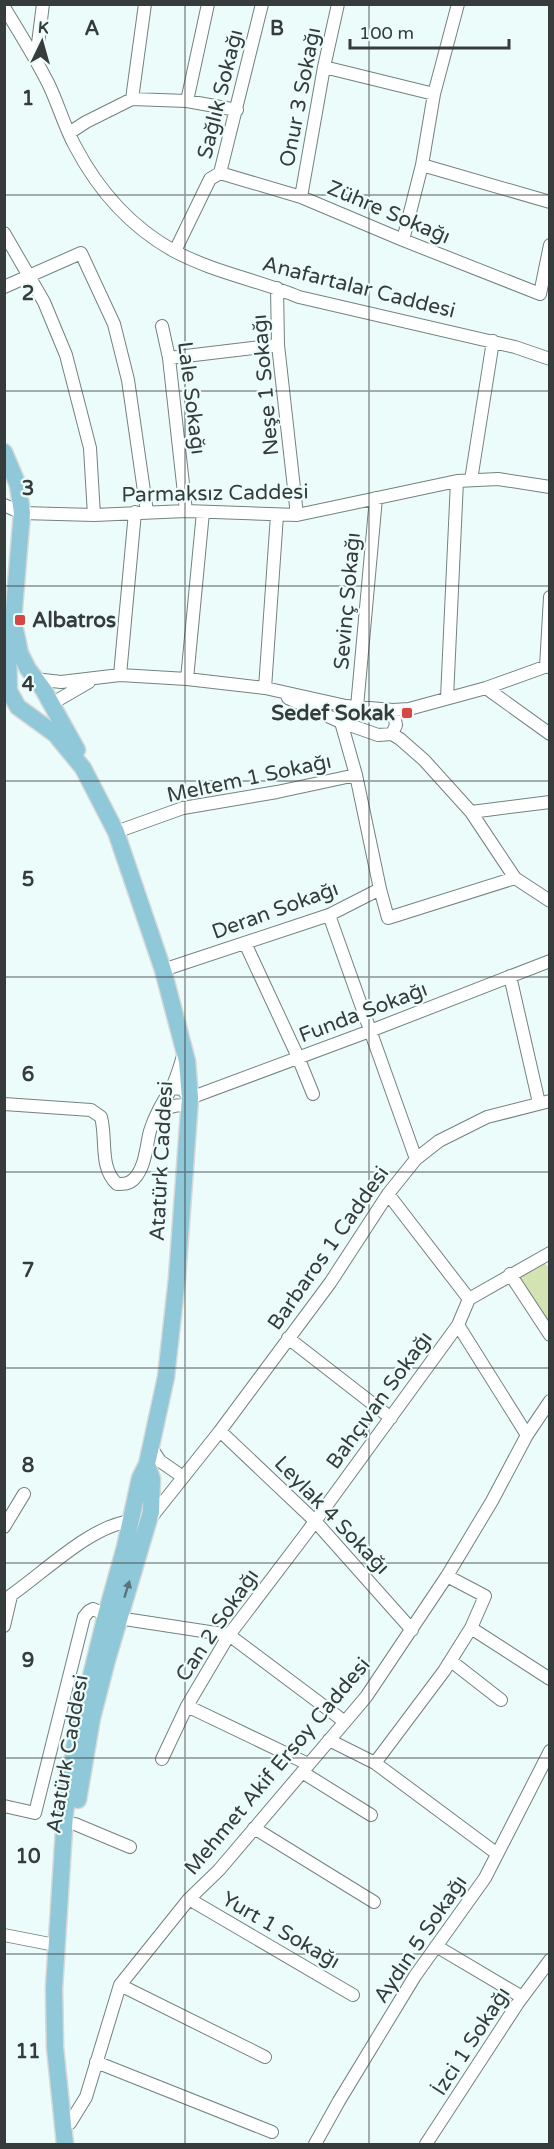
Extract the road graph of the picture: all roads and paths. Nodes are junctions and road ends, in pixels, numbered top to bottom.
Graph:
1 (43, 4) edge
2 (145, 4) edge
3 (208, 4) edge
4 (262, 4) edge
5 (338, 4) edge
6 (458, 4) edge
7 (4, 7) edge
8 (36, 59) junction
9 (324, 67) junction
10 (434, 94) junction
11 (132, 99) junction
12 (187, 101) junction
13 (237, 110) junction
14 (69, 133) junction
15 (422, 165) junction
16 (220, 173) junction
17 (301, 197) junction
18 (549, 202) edge
19 (4, 233) edge
20 (403, 240) junction
21 (549, 245) edge
22 (175, 251) junction
23 (29, 277) junction
24 (4, 287) edge
25 (277, 288) junction
26 (162, 326) dead end
27 (493, 341) junction
28 (278, 345) junction
29 (169, 358) junction
30 (549, 359) edge
31 (4, 452) edge
32 (471, 480) junction
33 (456, 481) junction
34 (549, 488) edge
35 (376, 498) junction
36 (4, 505) edge
37 (141, 512) junction
38 (186, 512) junction
39 (203, 512) junction
40 (22, 513) junction
41 (93, 515) junction
42 (277, 515) junction
43 (297, 515) junction
44 (549, 597) edge
45 (13, 620) junction
46 (548, 666) edge
47 (120, 675) junction
48 (35, 679) junction
49 (95, 679) junction
50 (187, 679) junction
51 (265, 688) junction
52 (486, 688) junction
53 (7, 690) edge
54 (447, 698) junction
55 (51, 704) junction
56 (351, 706) junction
57 (372, 709) junction
58 (393, 711) junction
59 (28, 715) junction
60 (341, 722) junction
61 (370, 732) junction
62 (392, 734) junction
63 (549, 734) edge
64 (83, 768) junction
65 (356, 775) junction
66 (549, 802) edge
67 (471, 813) junction
68 (116, 832) junction
69 (515, 878) junction
70 (381, 889) junction
71 (549, 901) edge
72 (329, 915) junction
73 (245, 943) junction
74 (549, 961) edge
75 (163, 970) junction
76 (510, 976) junction
77 (370, 1031) junction
78 (184, 1051) junction
79 (298, 1057) junction
80 (172, 1088) junction
81 (313, 1094) dead end
82 (190, 1102) junction
83 (544, 1102) edge
84 (4, 1104) edge
85 (156, 1117) junction
86 (416, 1159) junction
87 (388, 1194) junction
88 (549, 1253) edge
89 (510, 1274) junction
90 (469, 1299) junction
91 (458, 1325) junction
92 (549, 1335) edge
93 (288, 1338) junction
94 (549, 1401) edge
95 (391, 1418) junction
96 (220, 1431) junction
97 (527, 1435) junction
98 (150, 1446) junction
99 (147, 1464) junction
100 (168, 1468) junction
101 (183, 1477) junction
102 (24, 1494) dead end
103 (140, 1521) junction
104 (315, 1521) junction
105 (4, 1527) edge
106 (447, 1576) junction
107 (8, 1598) edge
108 (112, 1616) junction
109 (4, 1626) edge
110 (471, 1628) junction
111 (412, 1630) junction
112 (229, 1635) junction
113 (451, 1661) junction
114 (549, 1678) edge
115 (501, 1700) dead end
116 (187, 1706) junction
117 (345, 1722) junction
118 (329, 1740) junction
119 (549, 1751) edge
120 (162, 1759) dead end
121 (375, 1763) junction
122 (305, 1768) junction
123 (4, 1806) edge
124 (371, 1815) dead end
125 (75, 1824) junction
126 (254, 1828) junction
127 (130, 1847) dead end
128 (496, 1853) junction
129 (189, 1899) junction
130 (375, 1902) dead end
131 (4, 1935) edge
132 (55, 1945) junction
133 (436, 1946) junction
134 (549, 1960) edge
135 (120, 1985) junction
136 (353, 1995) dead end
137 (522, 1997) junction
138 (265, 2057) dead end
139 (96, 2062) junction
140 (86, 2097) junction
141 (63, 2106) junction
142 (66, 2124) junction
143 (272, 2132) dead end
144 (65, 2145) edge
145 (73, 2145) edge
146 (315, 2145) edge
147 (426, 2145) edge

1 - 8 street
2 - 11 street
3 - 12 street
4 - 13 street, Sağlık Sokağı
5 - 9 street, Onur 3 Sokağı
6 - 10 street
7 - 8 street, Anafartalar Caddesi
8 - 14 street, Anafartalar Caddesi
9 - 10 street
9 - 17 street, Onur 3 Sokağı
10 - 15 street
11 - 12 street
11 - 14 street
12 - 13 street
13 - 16 street, Sağlık Sokağı
14 - 22 street, Anafartalar Caddesi
15 - 18 street
15 - 20 street
16 - 17 street, Zühre Sokağı
16 - 22 street, Sağlık Sokağı
17 - 20 street, Zühre Sokağı
19 - 23 street
20 - 21 street, Zühre Sokağı
22 - 25 street, Anafartalar Caddesi
23 - 24 street
23 - 37 street
23 - 41 street
25 - 27 street, Anafartalar Caddesi
25 - 28 street, Neşe 1 Sokağı
26 - 29 street, Lale Sokağı
27 - 30 street, Anafartalar Caddesi
27 - 32 street
28 - 29 street
28 - 43 street, Neşe 1 Sokağı
29 - 38 street, Lale Sokağı
31 - 40 main road
32 - 33 street, Parmaksız Caddesi
32 - 34 street, Parmaksız Caddesi
33 - 35 street, Parmaksız Caddesi
33 - 54 street
35 - 43 street, Parmaksız Caddesi
35 - 56 street, Sevinç Sokağı
36 - 40 street
37 - 38 street, Parmaksız Caddesi
37 - 41 street, Parmaksız Caddesi
37 - 47 street
38 - 39 street, Parmaksız Caddesi
39 - 42 street, Parmaksız Caddesi
39 - 50 street
40 - 41 street, Parmaksız Caddesi
40 - 45 main road
42 - 43 street, Parmaksız Caddesi
42 - 51 street
44 - 46 street
45 - 48 main road
45 - 53 main road
46 - 52 street
47 - 49 street
47 - 50 street
48 - 49 street
48 - 53 main road
48 - 55 main road
49 - 55 street
50 - 51 street
51 - 56 street
51 - 60 street
52 - 54 street
52 - 63 street
53 - 59 main road
54 - 58 street
55 - 59 main road
55 - 64 main road
56 - 57 street
56 - 60 street, Sevinç Sokağı
57 - 58 street
57 - 61 street
58 - 62 street
59 - 64 main road
60 - 61 street
60 - 65 street
61 - 62 street
62 - 67 street
64 - 68 main road, Atatürk Caddesi
65 - 68 street, Meltem 1 Sokağı
65 - 70 street
66 - 67 street
67 - 69 street
68 - 75 main road, Atatürk Caddesi
69 - 70 street
69 - 71 street
70 - 72 street, Deran Sokağı
72 - 73 street, Deran Sokağı
72 - 77 street
73 - 75 street, Deran Sokağı
73 - 79 street
74 - 76 street, Funda Sokağı
75 - 78 main road, Atatürk Caddesi
76 - 77 street, Funda Sokağı
76 - 83 street
77 - 79 street, Funda Sokağı
77 - 86 street
78 - 80 street
78 - 82 main road, Atatürk Caddesi
79 - 81 street
79 - 82 street, Funda Sokağı
80 - 82 street
80 - 85 street
82 - 85 street, Funda Sokağı
82 - 98 main road, Atatürk Caddesi
83 - 86 street, Barbaros 1 Caddesi
84 - 85 street
86 - 87 street, Barbaros 1 Caddesi
87 - 90 street
87 - 93 street, Barbaros 1 Caddesi
88 - 89 street
89 - 90 street
89 - 92 street
90 - 91 street, Bahçıvan Sokağı
91 - 95 street, Bahçıvan Sokağı
91 - 97 street
93 - 95 street
93 - 96 street, Barbaros 1 Caddesi
94 - 97 street, Mehmet Akif Ersoy Caddesi
95 - 104 street, Bahçıvan Sokağı
96 - 101 street, Barbaros 1 Caddesi
96 - 104 street, Leylak 4 Sokağı
97 - 106 street, Mehmet Akif Ersoy Caddesi
98 - 99 main road, Atatürk Caddesi
98 - 100 street
99 - 100 street
99 - 103 main road, Atatürk Caddesi
100 - 101 street
101 - 103 street, Barbaros 1 Caddesi
102 - 105 street
103 - 107 street
103 - 108 main road, Atatürk Caddesi
104 - 111 street, Leylak 4 Sokağı
104 - 112 street, Can 2 Sokağı
106 - 110 street
106 - 111 street, Mehmet Akif Ersoy Caddesi
107 - 109 street
108 - 112 street
108 - 123 street
108 - 125 main road, Atatürk Caddesi
108 - 132 main road, Atatürk Caddesi
110 - 113 street
110 - 114 street
111 - 117 street, Mehmet Akif Ersoy Caddesi
112 - 116 street, Can 2 Sokağı
112 - 117 street
113 - 115 street
113 - 121 street
116 - 120 street, Can 2 Sokağı
116 - 122 street
117 - 118 street, Mehmet Akif Ersoy Caddesi
118 - 121 street
118 - 122 street, Mehmet Akif Ersoy Caddesi
119 - 128 street, Aydın 5 Sokağı
121 - 128 street
122 - 124 street
122 - 126 street, Mehmet Akif Ersoy Caddesi
125 - 127 street
125 - 141 main road, Atatürk Caddesi
126 - 129 street, Mehmet Akif Ersoy Caddesi
126 - 130 street
128 - 133 street, Aydın 5 Sokağı
129 - 135 street, Mehmet Akif Ersoy Caddesi
129 - 136 street, Yurt 1 Sokağı
131 - 132 street
132 - 141 main road, Atatürk Caddesi
133 - 137 street
133 - 146 street, Aydın 5 Sokağı
134 - 137 street, İzci 1 Sokağı
135 - 138 street
135 - 139 street, Mehmet Akif Ersoy Caddesi
137 - 147 street, İzci 1 Sokağı
139 - 140 street, Mehmet Akif Ersoy Caddesi
139 - 143 street
140 - 141 street
140 - 142 street, Mehmet Akif Ersoy Caddesi
141 - 142 main road, Atatürk Caddesi
142 - 144 main road, Atatürk Caddesi
142 - 145 main road, Atatürk Caddesi

